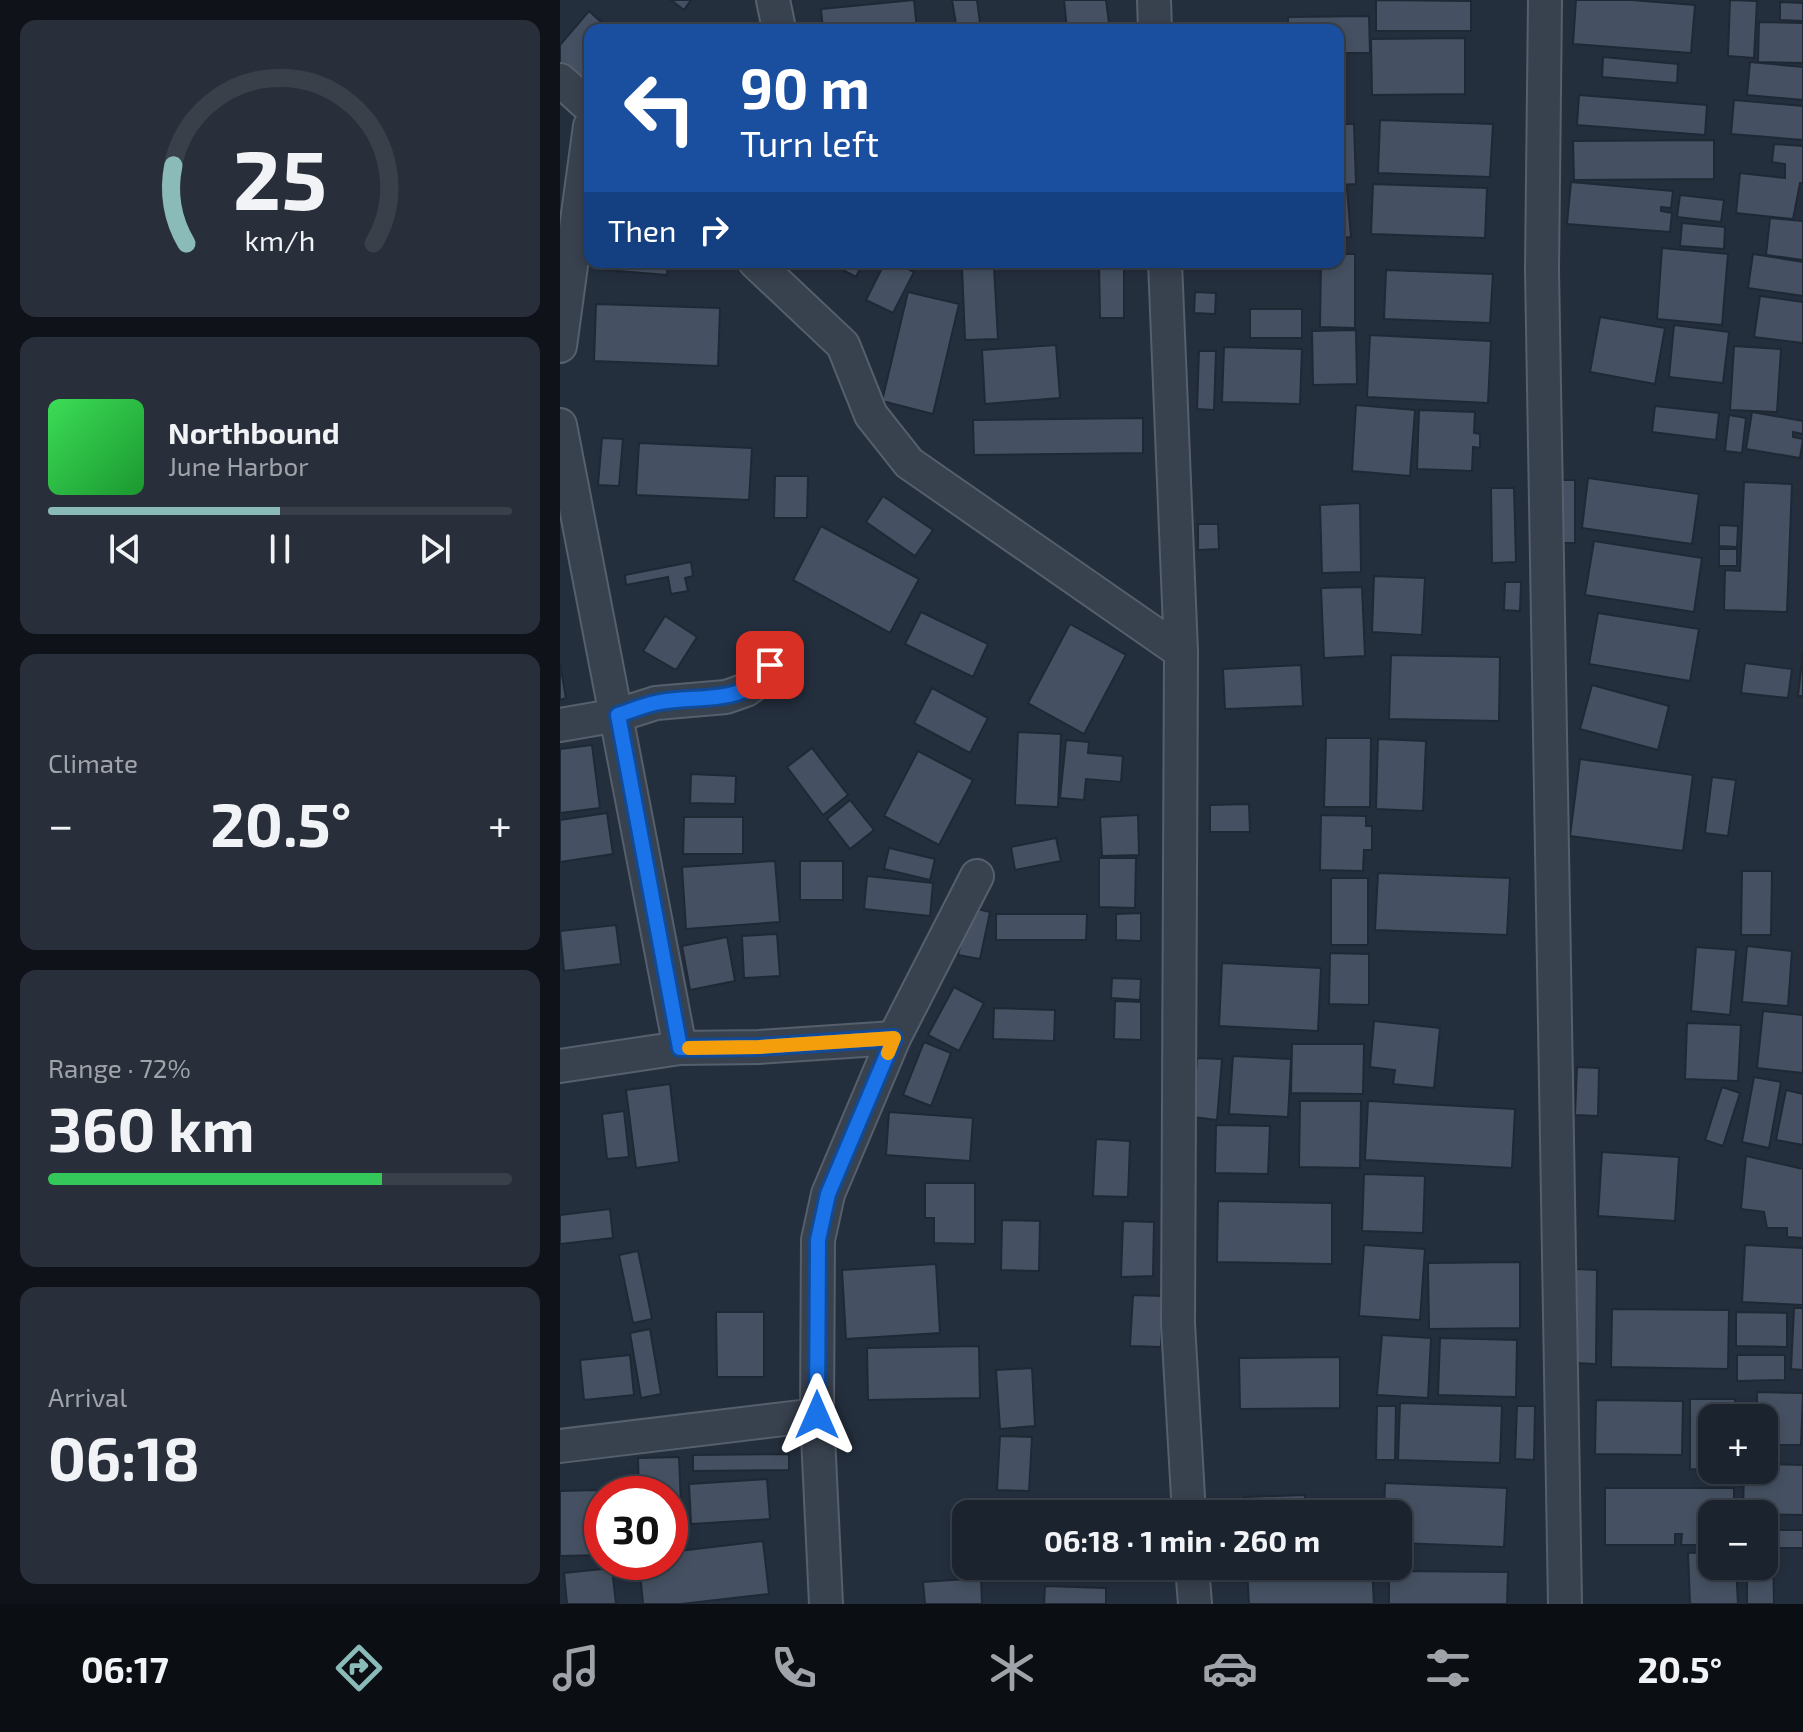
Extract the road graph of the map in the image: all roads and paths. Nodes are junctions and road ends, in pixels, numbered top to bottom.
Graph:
1 (1154, 0) edge
2 (1545, 0) edge
3 (1155, 24) edge
4 (560, 80) edge
5 (584, 102) edge
6 (584, 170) edge
7 (761, 268) edge
8 (1165, 268) edge
9 (560, 346) edge
10 (560, 425) edge
11 (1181, 652) junction
12 (770, 665) dead end
13 (618, 715) junction
14 (560, 725) edge
15 (977, 876) dead end
16 (894, 1038) junction
17 (680, 1048) junction
18 (560, 1066) edge
19 (817, 1415) junction
20 (560, 1446) edge
21 (1188, 1500) edge
22 (1193, 1580) edge
23 (826, 1604) edge
24 (1195, 1604) edge
25 (1565, 1604) edge

1 - 3 street
2 - 25 street
4 - 5 street
6 - 9 street
7 - 11 street
8 - 11 street
10 - 13 street
11 - 21 street
12 - 13 street
13 - 14 street
13 - 17 street
15 - 16 street
16 - 17 street
16 - 19 street
17 - 18 street
19 - 20 street
19 - 23 street
22 - 24 street

